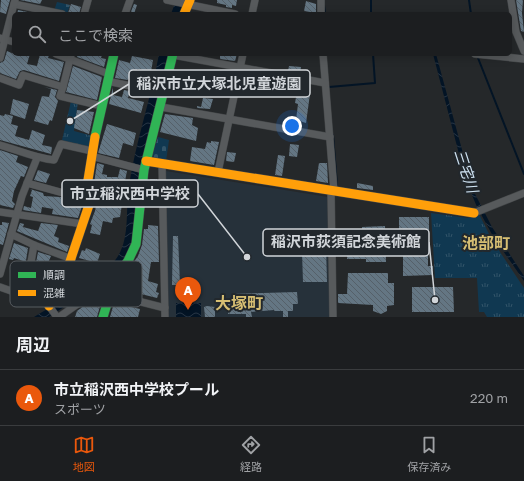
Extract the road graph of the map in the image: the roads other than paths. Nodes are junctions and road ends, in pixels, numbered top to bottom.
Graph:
1 (88, 0) edge
2 (130, 0) edge
3 (167, 0) edge
4 (255, 0) edge
5 (320, 0) edge
6 (511, 0) edge
7 (14, 2) edge
8 (187, 3) edge
9 (54, 12) edge
10 (85, 12) edge
11 (126, 12) edge
12 (226, 12) edge
13 (252, 12) edge
14 (321, 12) edge
15 (3, 38) edge
16 (524, 51) edge
17 (70, 56) edge
18 (113, 56) edge
19 (172, 56) edge
20 (183, 56) edge
21 (243, 56) edge
22 (323, 56) edge
23 (495, 56) edge
24 (0, 58) edge
25 (524, 59) edge
26 (240, 67) junction
27 (108, 77) junction
28 (0, 78) edge
29 (325, 83) junction
30 (63, 87) junction
31 (163, 92) junction
32 (102, 106) junction
33 (161, 106) junction
34 (230, 119) junction
35 (330, 137) junction
36 (0, 145) edge
37 (91, 154) junction
38 (37, 158) junction
39 (146, 161) junction
40 (162, 163) junction
41 (142, 170) junction
42 (218, 172) junction
43 (27, 183) junction
44 (332, 191) junction
45 (524, 193) edge
46 (89, 200) junction
47 (0, 212) edge
48 (475, 212) joint
49 (17, 213) junction
50 (83, 224) junction
51 (11, 234) junction
52 (34, 246) junction
53 (72, 259) joint
54 (31, 261) edge
55 (128, 261) edge
56 (0, 274) edge
57 (0, 288) edge
58 (10, 291) edge
59 (142, 302) edge
60 (50, 307) edge
61 (71, 307) edge
62 (106, 307) edge
63 (164, 308) junction
64 (57, 316) edge
65 (103, 317) edge
66 (165, 317) edge
67 (333, 317) edge

1 - 10 street
2 - 11 street
3 - 8 street
4 - 13 street
5 - 14 street
6 - 16 street
7 - 9 street
7 - 15 street
8 - 12 street
15 - 24 street
17 - 27 street
17 - 30 street
18 - 27 street
19 - 31 street
20 - 26 street
21 - 26 street
22 - 29 street
23 - 25 street
26 - 29 street
26 - 34 street
27 - 31 street
27 - 32 street
28 - 30 street
29 - 35 street
30 - 32 street
31 - 33 street
32 - 37 street
33 - 34 street
33 - 39 street
34 - 35 street
34 - 42 street
35 - 44 street
36 - 38 street
37 - 38 street
37 - 41 street
37 - 46 street
38 - 43 street
39 - 40 street
39 - 41 street
40 - 42 street
40 - 63 street
41 - 55 street
42 - 44 street
43 - 46 street
43 - 49 street
44 - 48 street
44 - 67 street
45 - 48 street
46 - 50 street
47 - 49 street
49 - 50 street
49 - 51 street
50 - 53 street
51 - 52 street
51 - 56 street
52 - 53 street
52 - 54 street
57 - 58 street
59 - 63 street
60 - 64 street
61 - 64 street
62 - 65 street
63 - 66 street

